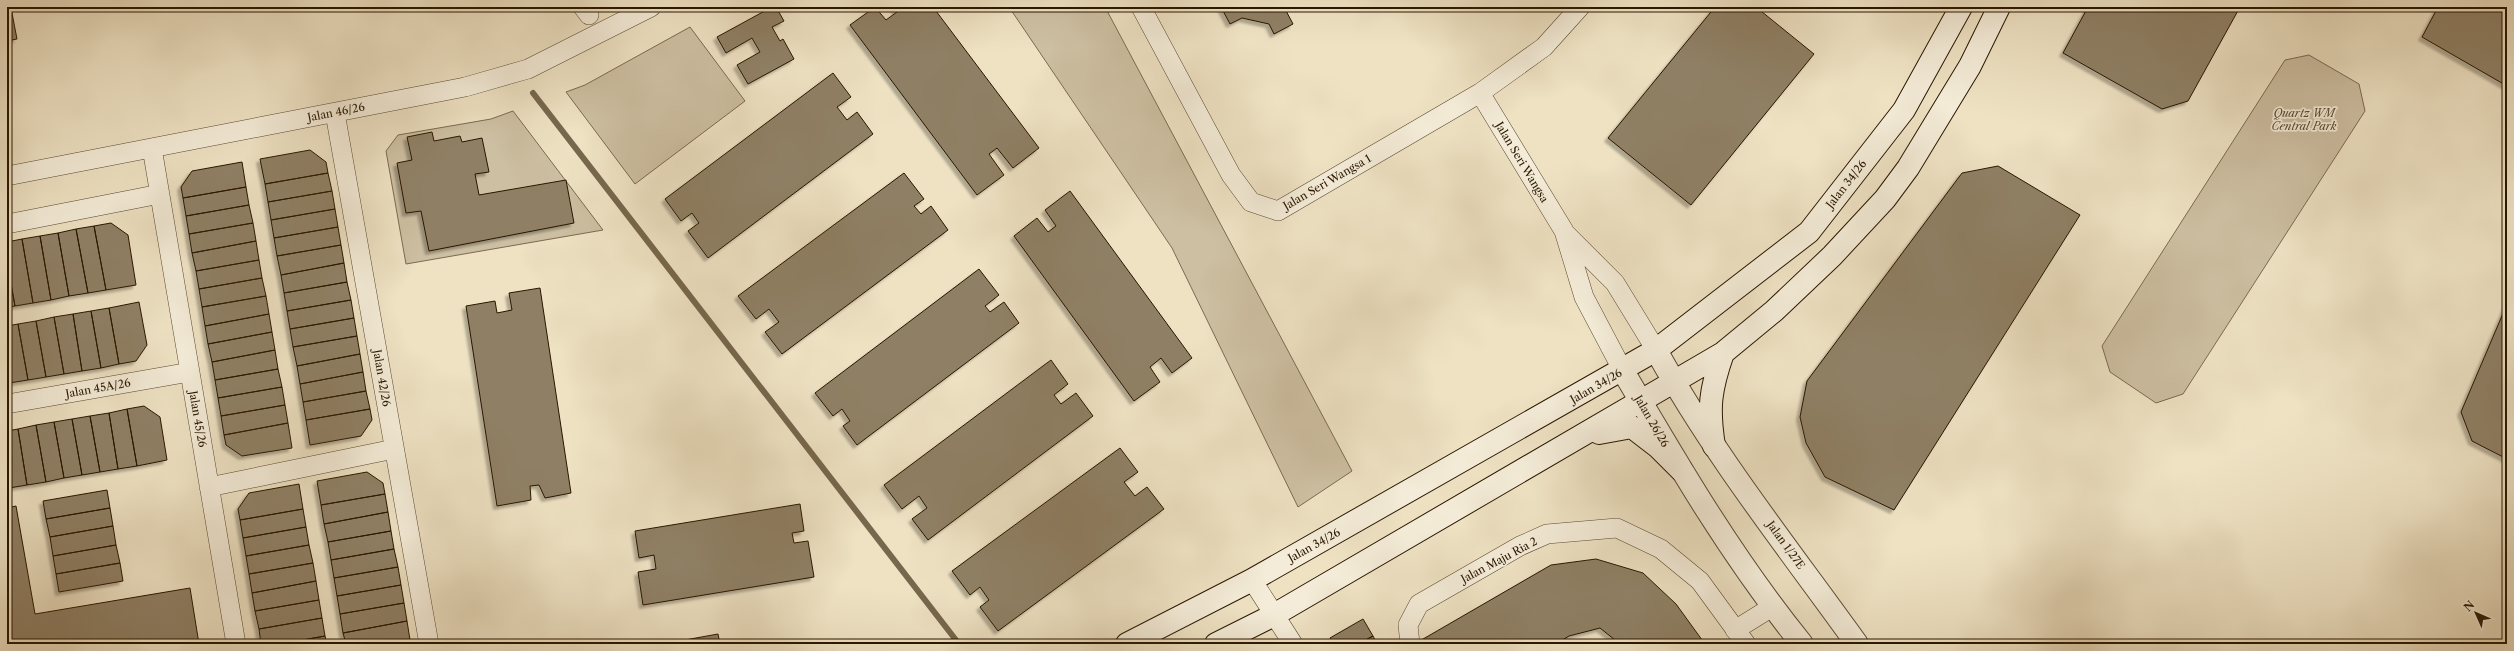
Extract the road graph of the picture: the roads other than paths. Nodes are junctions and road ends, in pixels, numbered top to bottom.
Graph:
1 (651, 7) edge
2 (1141, 7) edge
3 (1580, 7) edge
4 (1961, 7) edge
5 (1999, 7) edge
6 (1480, 94) junction
7 (335, 112) junction
8 (152, 148) junction
9 (7, 176) edge
10 (160, 194) junction
11 (7, 224) edge
12 (1564, 231) junction
13 (1656, 350) junction
14 (1723, 353) junction
15 (1623, 371) junction
16 (190, 372) junction
17 (1674, 384) junction
18 (1641, 403) junction
19 (7, 404) edge
20 (1576, 440) junction
21 (1714, 446) junction
22 (394, 449) junction
23 (1681, 470) junction
24 (210, 487) junction
25 (1252, 580) junction
26 (1772, 607) junction
27 (1274, 615) junction
28 (1741, 637) edge
29 (236, 644) edge
30 (429, 644) edge
31 (1127, 644) edge
32 (1216, 644) edge
33 (1293, 644) edge
34 (1410, 644) edge
35 (1802, 644) edge
36 (1857, 644) edge

1 - 7 street, Jalan 46/26
2 - 6 street, Jalan Seri Wangsa 1
3 - 6 street, Jalan Seri Wangsa 1
4 - 13 main road, Jalan 34/26
5 - 14 main road
6 - 12 street, Jalan Seri Wangsa
7 - 8 street, Jalan 46/26
7 - 22 street, Jalan 42/26
8 - 9 street, Jalan 46/26
8 - 10 street, Jalan 45/26
10 - 11 street
10 - 16 street, Jalan 45/26
12 - 13 street, Jalan Seri Wangsa
12 - 15 street, Jalan Seri Wangsa
13 - 15 main road, Jalan 34/26
13 - 17 main road
14 - 17 main road
14 - 21 main road
15 - 18 main road, Jalan 26/26
15 - 25 main road, Jalan 34/26
16 - 19 street, Jalan 45A/26
16 - 24 street, Jalan 45/26
17 - 18 main road
17 - 21 main road
18 - 20 main road
18 - 23 main road, Jalan 26/26
20 - 23 main road
20 - 27 main road
21 - 36 main road, Jalan 1/27E
22 - 24 street
22 - 30 street, Jalan 42/26
23 - 26 main road
24 - 29 street, Jalan 45/26
25 - 27 street
25 - 31 main road, Jalan 34/26
26 - 28 street
26 - 35 main road
27 - 32 main road
27 - 33 street
28 - 34 street, Jalan Maju Ria 2

